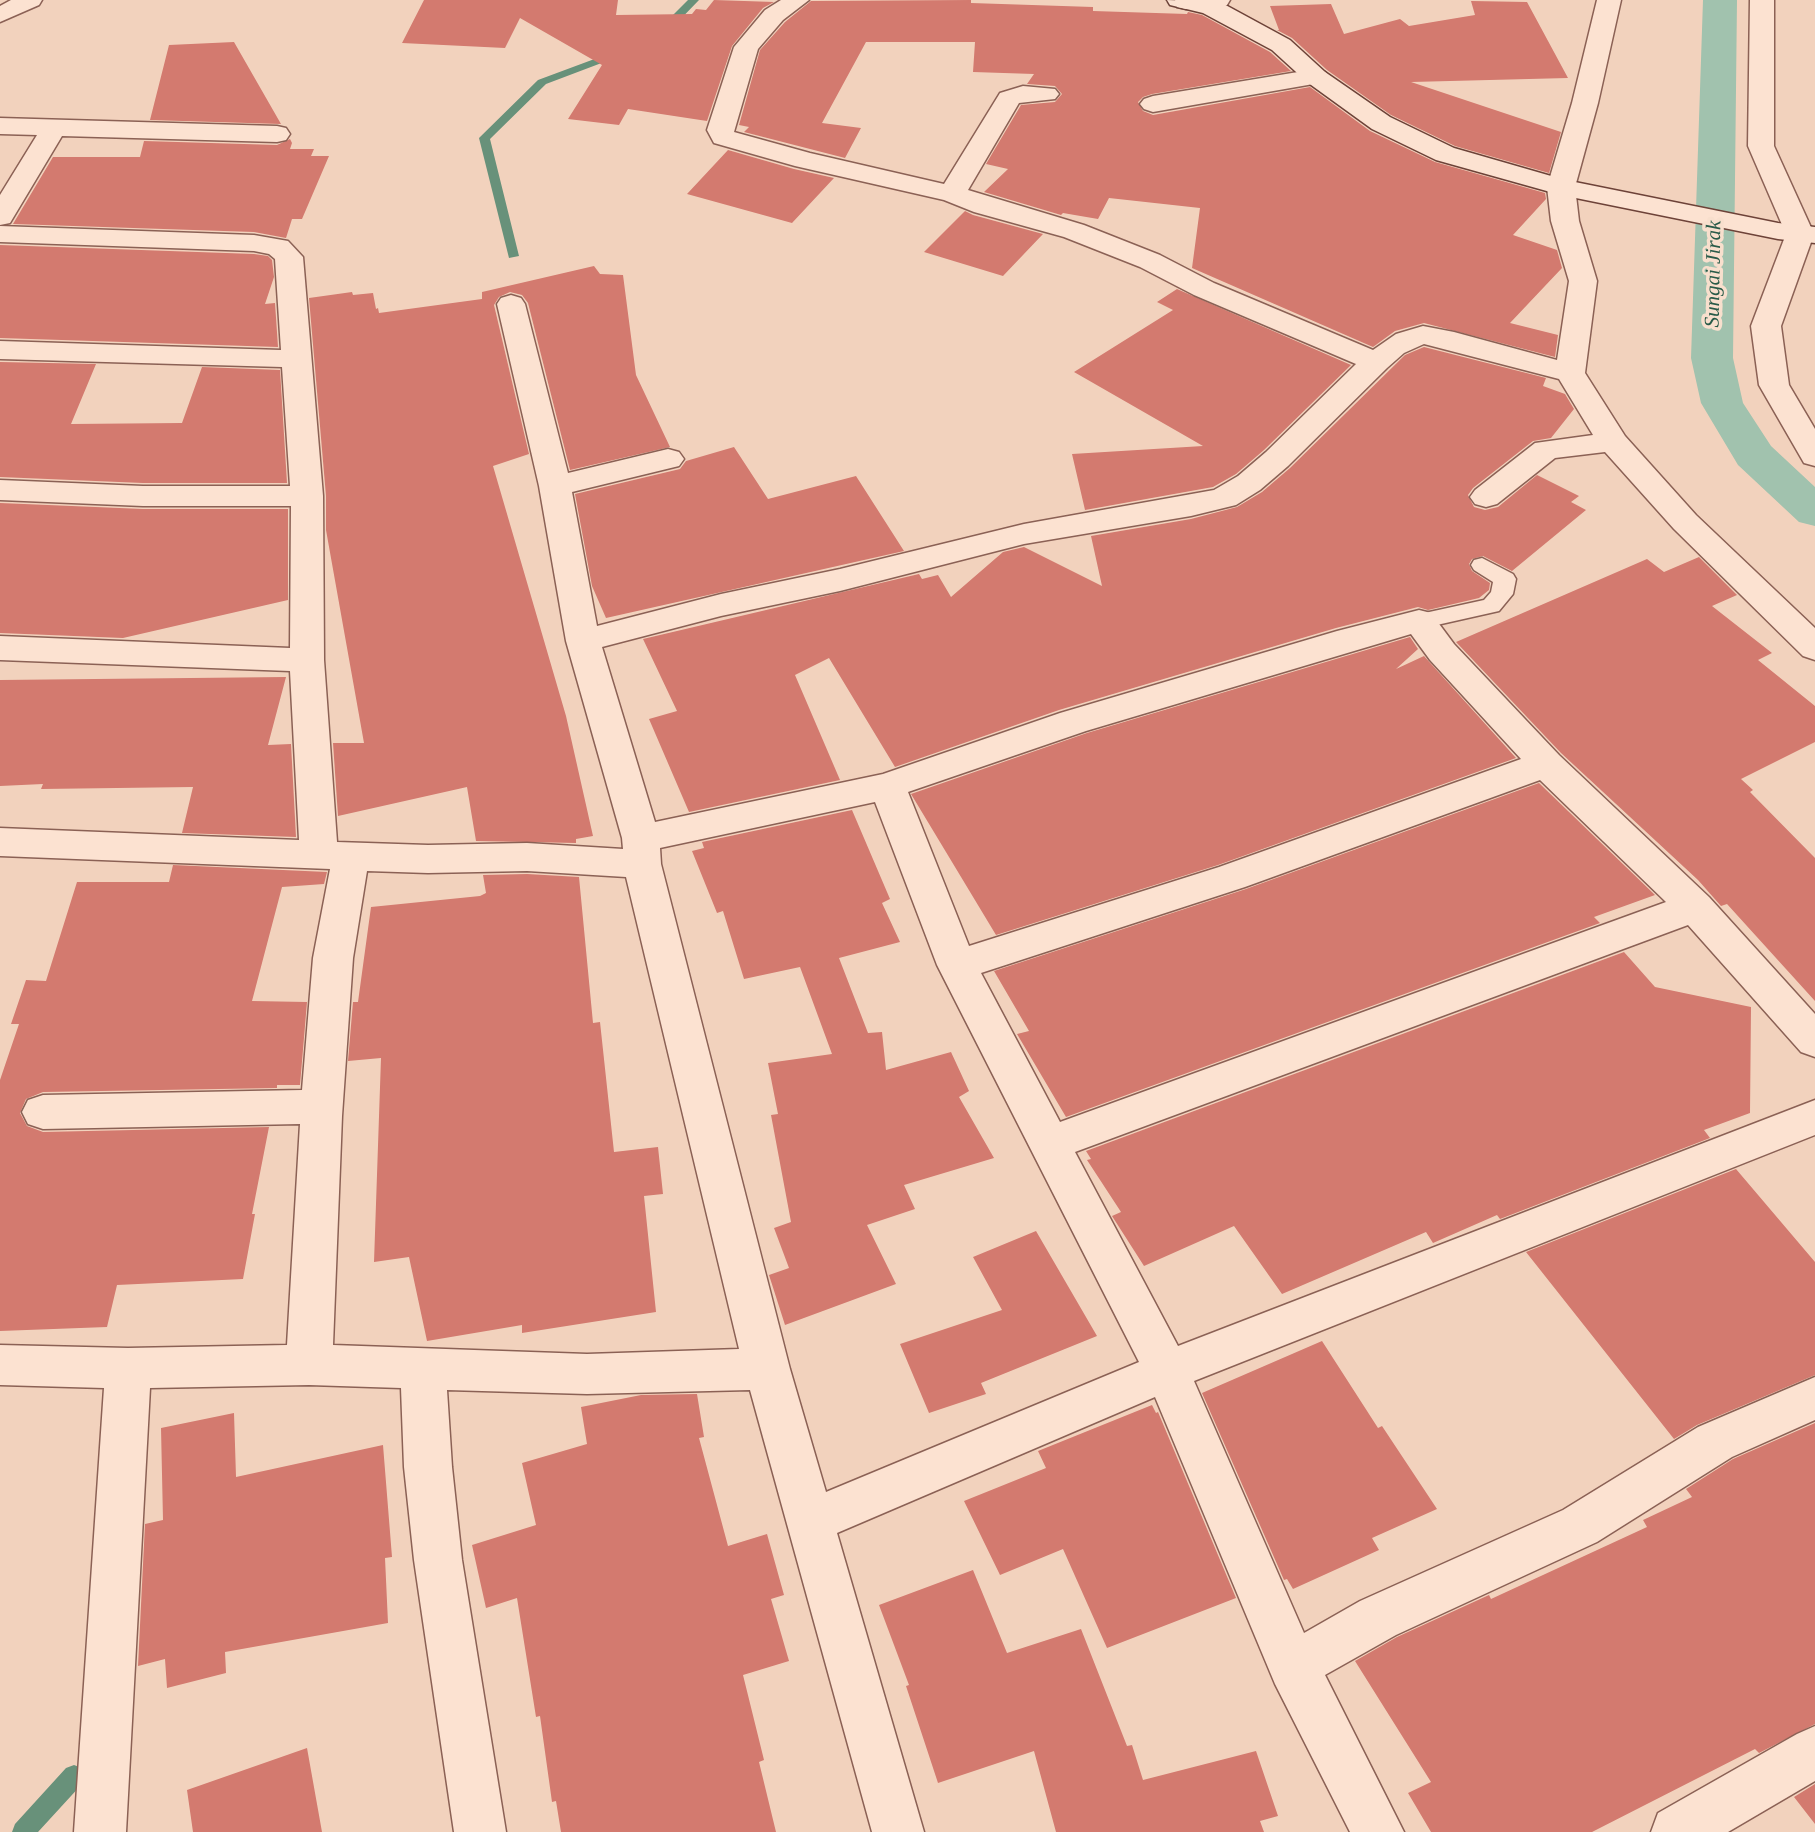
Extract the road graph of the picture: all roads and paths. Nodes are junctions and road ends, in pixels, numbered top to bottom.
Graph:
1 (30, 0) edge
2 (797, 0) edge
3 (1218, 0) edge
4 (1609, 0) edge
5 (1762, 0) edge
6 (1182, 1) edge
7 (0, 15) edge
8 (1316, 78) junction
9 (1046, 94) dead end
10 (1153, 104) dead end
11 (0, 126) edge
12 (55, 127) junction
13 (277, 134) dead end
14 (1561, 187) junction
15 (953, 194) junction
16 (0, 217) edge
17 (0, 234) edge
18 (1798, 234) edge
19 (511, 304) dead end
20 (0, 350) edge
21 (297, 359) junction
22 (1377, 362) junction
23 (1570, 373) junction
24 (1613, 442) junction
25 (1815, 456) edge
26 (668, 459) dead end
27 (555, 486) junction
28 (0, 490) edge
29 (307, 496) junction
30 (1486, 497) dead end
31 (1482, 565) dead end
32 (1419, 621) junction
33 (583, 641) junction
34 (0, 648) edge
35 (1815, 648) edge
36 (307, 660) junction
37 (1546, 764) junction
38 (887, 786) junction
39 (0, 842) edge
40 (642, 851) junction
41 (335, 856) junction
42 (1695, 907) junction
43 (957, 965) junction
44 (1815, 1041) edge
45 (322, 1107) junction
46 (43, 1112) dead end
47 (1815, 1116) edge
48 (1048, 1144) junction
49 (0, 1365) edge
50 (309, 1365) junction
51 (128, 1368) junction
52 (423, 1368) junction
53 (768, 1368) junction
54 (1167, 1371) junction
55 (1815, 1398) edge
56 (811, 1521) junction
57 (1293, 1666) junction
58 (1815, 1752) edge
59 (101, 1819) edge
60 (480, 1832) edge
61 (898, 1832) edge
62 (1378, 1832) edge
63 (1677, 1832) edge

1 - 7 street
2 - 15 street
3 - 6 street
4 - 14 street
5 - 18 street
6 - 8 street
8 - 10 street
8 - 14 street
9 - 15 street
11 - 12 street
12 - 13 street
12 - 16 street
14 - 18 street
14 - 23 street
15 - 22 street
17 - 21 street
18 - 25 street
19 - 27 street
20 - 21 street
21 - 29 street
22 - 23 street
22 - 33 street
23 - 24 street
24 - 30 street
24 - 35 street
26 - 27 street
27 - 33 street
28 - 29 street
29 - 36 street
31 - 32 lane
32 - 37 street
32 - 38 street
33 - 40 street
34 - 36 street
36 - 41 street
37 - 42 street
37 - 43 street
38 - 40 street
38 - 43 street
39 - 41 street
40 - 41 street
40 - 53 street
41 - 45 street
42 - 44 street
42 - 48 street
43 - 48 street
45 - 46 street
45 - 50 street
47 - 54 street
48 - 54 street
49 - 51 street
50 - 51 street
50 - 52 street
51 - 59 street
52 - 53 street
52 - 60 street
53 - 56 street
54 - 56 street
54 - 57 street
55 - 57 street
56 - 61 street
57 - 62 street
58 - 63 street

